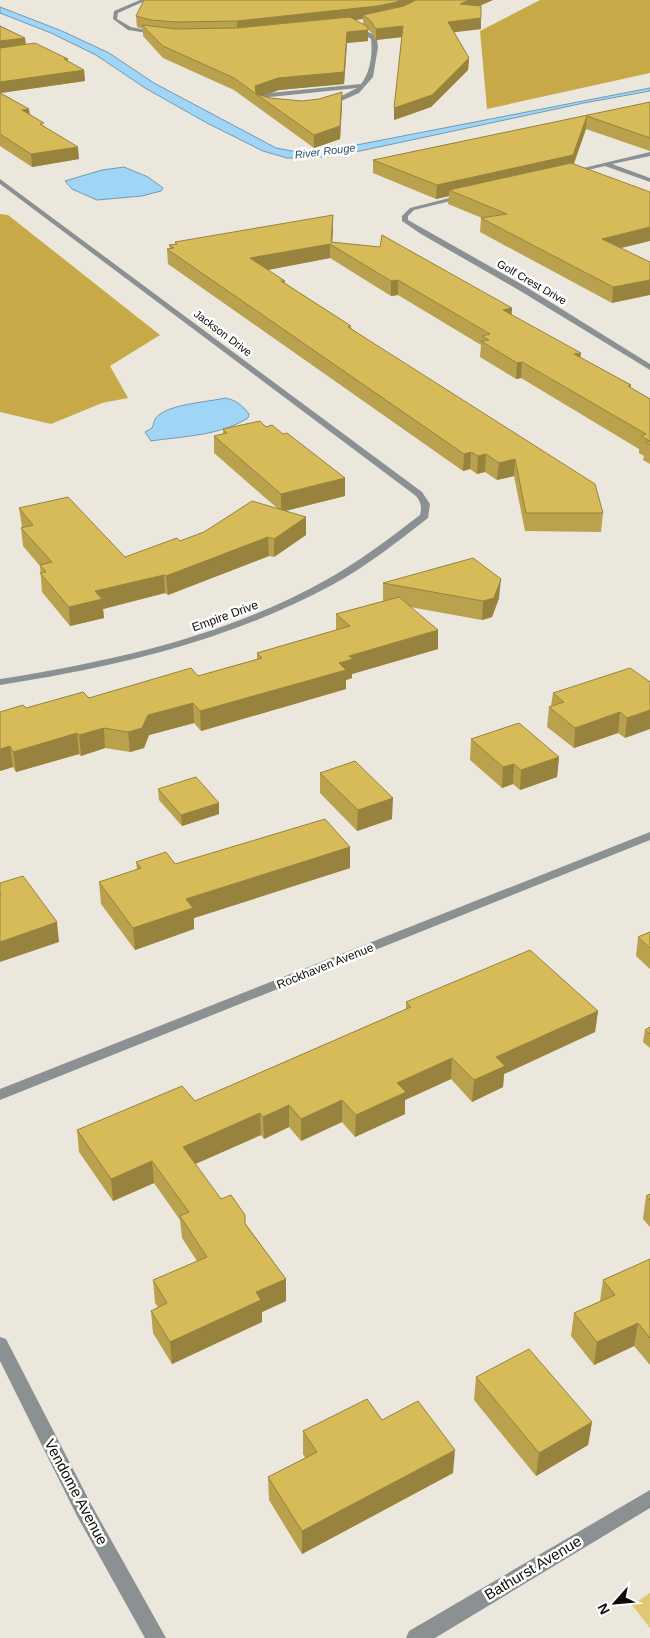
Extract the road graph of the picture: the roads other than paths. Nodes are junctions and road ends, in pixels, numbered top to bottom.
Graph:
1 (145, 0) edge
2 (365, 22) edge
3 (164, 35) edge
4 (362, 86) junction
5 (323, 106) edge
6 (273, 108) edge
7 (650, 154) edge
8 (605, 164) junction
9 (567, 173) edge
10 (650, 180) edge
11 (0, 181) edge
12 (475, 194) edge
13 (650, 368) edge
14 (427, 507) joint
15 (0, 682) edge
16 (650, 836) edge
17 (0, 1095) edge
18 (0, 1344) edge
19 (650, 1498) edge
20 (156, 1638) edge
21 (416, 1638) edge

1 - 3 street
2 - 4 street
4 - 5 street
4 - 6 street
7 - 8 street
8 - 9 street
8 - 10 street
11 - 14 street, Jackson Drive
12 - 13 street, Golf Crest Drive
14 - 15 street, Empire Drive
16 - 17 street, Rockhaven Avenue
18 - 20 street, Vendome Avenue
19 - 21 street, Bathurst Avenue

